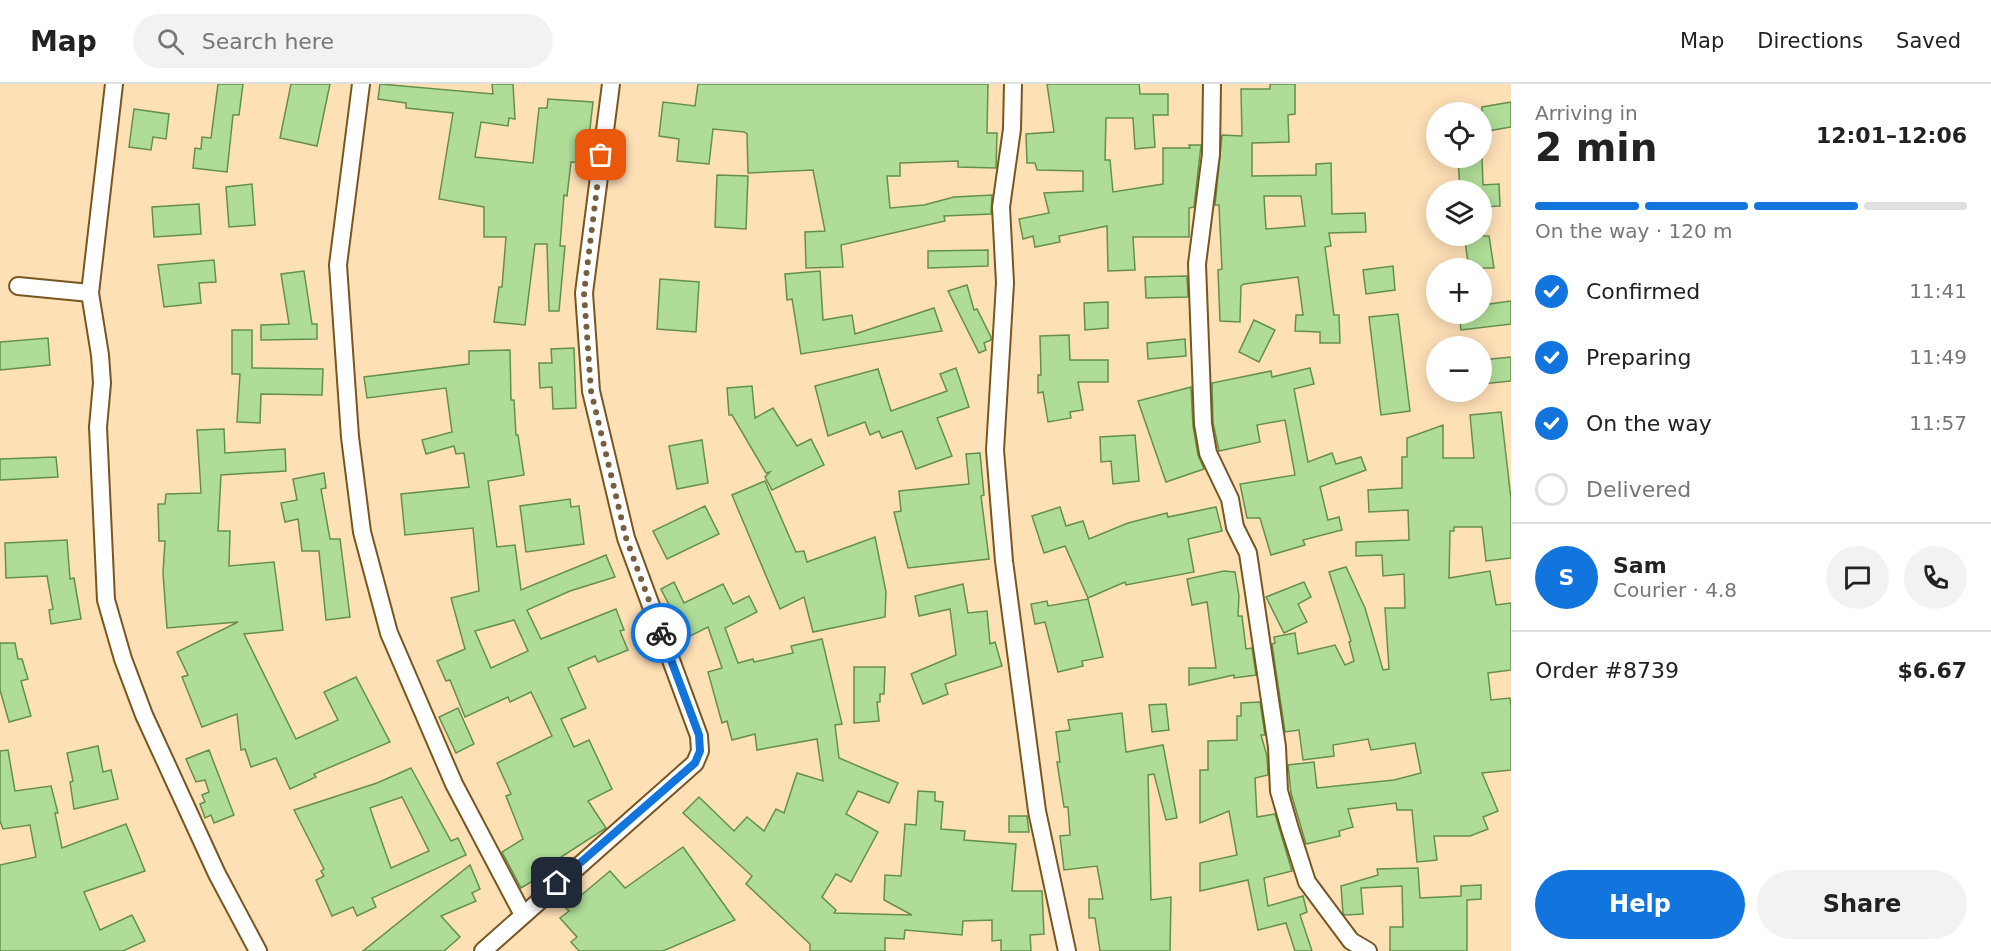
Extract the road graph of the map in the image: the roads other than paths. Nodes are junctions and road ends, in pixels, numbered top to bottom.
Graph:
1 (114, 84) edge
2 (361, 84) edge
3 (611, 84) edge
4 (1013, 84) edge
5 (1212, 84) edge
6 (18, 286) dead end
7 (90, 293) junction
8 (522, 913) junction
9 (258, 951) edge
10 (483, 951) edge
11 (1067, 951) edge
12 (1368, 951) edge

1 - 7 street
2 - 8 street
3 - 8 street
4 - 11 street
5 - 12 street
6 - 7 street
7 - 9 street
8 - 10 street

